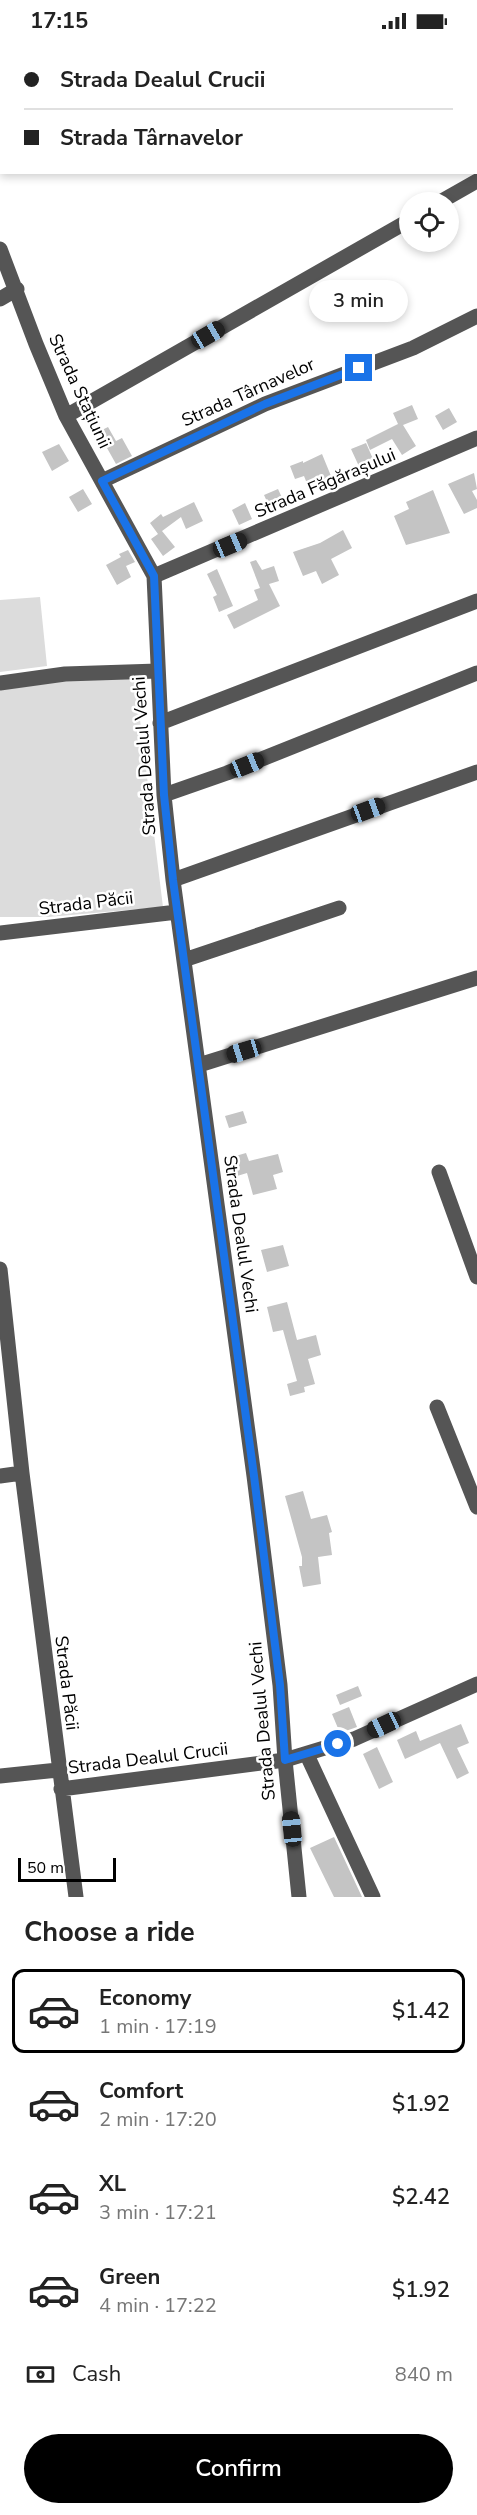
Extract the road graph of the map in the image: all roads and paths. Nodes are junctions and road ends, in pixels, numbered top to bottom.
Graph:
1 (477, 181) edge
2 (458, 192) edge
3 (399, 226) edge
4 (0, 249) edge
5 (17, 289) junction
6 (0, 300) edge
7 (477, 316) edge
8 (66, 416) junction
9 (477, 438) edge
10 (102, 481) junction
11 (154, 576) junction
12 (477, 601) edge
13 (158, 671) junction
14 (477, 673) edge
15 (0, 684) edge
16 (160, 723) junction
17 (477, 772) edge
18 (164, 795) junction
19 (173, 880) junction
20 (339, 908) dead end
21 (177, 912) junction
22 (0, 933) edge
23 (184, 960) junction
24 (477, 978) edge
25 (199, 1065) junction
26 (439, 1172) dead end
27 (0, 1269) edge
28 (477, 1276) edge
29 (437, 1407) dead end
30 (22, 1473) junction
31 (0, 1476) edge
32 (477, 1507) edge
33 (477, 1684) edge
34 (307, 1755) junction
35 (285, 1760) junction
36 (58, 1770) junction
37 (0, 1776) edge
38 (61, 1789) junction
39 (76, 1897) edge
40 (299, 1897) edge
41 (373, 1897) edge

1 - 2 street
3 - 8 street
4 - 5 street, Strada Stațiunii
5 - 6 street
5 - 8 street, Strada Stațiunii
7 - 10 street, Strada Târnavelor
8 - 10 street, Strada Stațiunii
9 - 11 street, Strada Făgărașului
10 - 11 street, Strada Stațiunii
11 - 13 street, Strada Dealul Vechi
12 - 16 street
13 - 15 street
13 - 16 street, Strada Dealul Vechi
14 - 18 street
16 - 18 street, Strada Dealul Vechi
17 - 19 street
18 - 19 street, Strada Dealul Vechi
19 - 21 street, Strada Dealul Vechi
20 - 23 street
21 - 22 street, Strada Păcii
21 - 23 street, Strada Dealul Vechi
23 - 25 street, Strada Dealul Vechi
24 - 25 street
25 - 35 street, Strada Dealul Vechi
26 - 28 street
27 - 30 street, Strada Păcii
29 - 32 street
30 - 31 street
30 - 36 street, Strada Păcii
33 - 34 street, Strada Dealul Crucii
34 - 35 street, Strada Dealul Crucii
34 - 41 street
35 - 38 street, Strada Dealul Crucii
35 - 40 street, Strada Dealul Vechi
36 - 37 street
36 - 38 street, Strada Păcii
38 - 39 street, Strada Păcii

